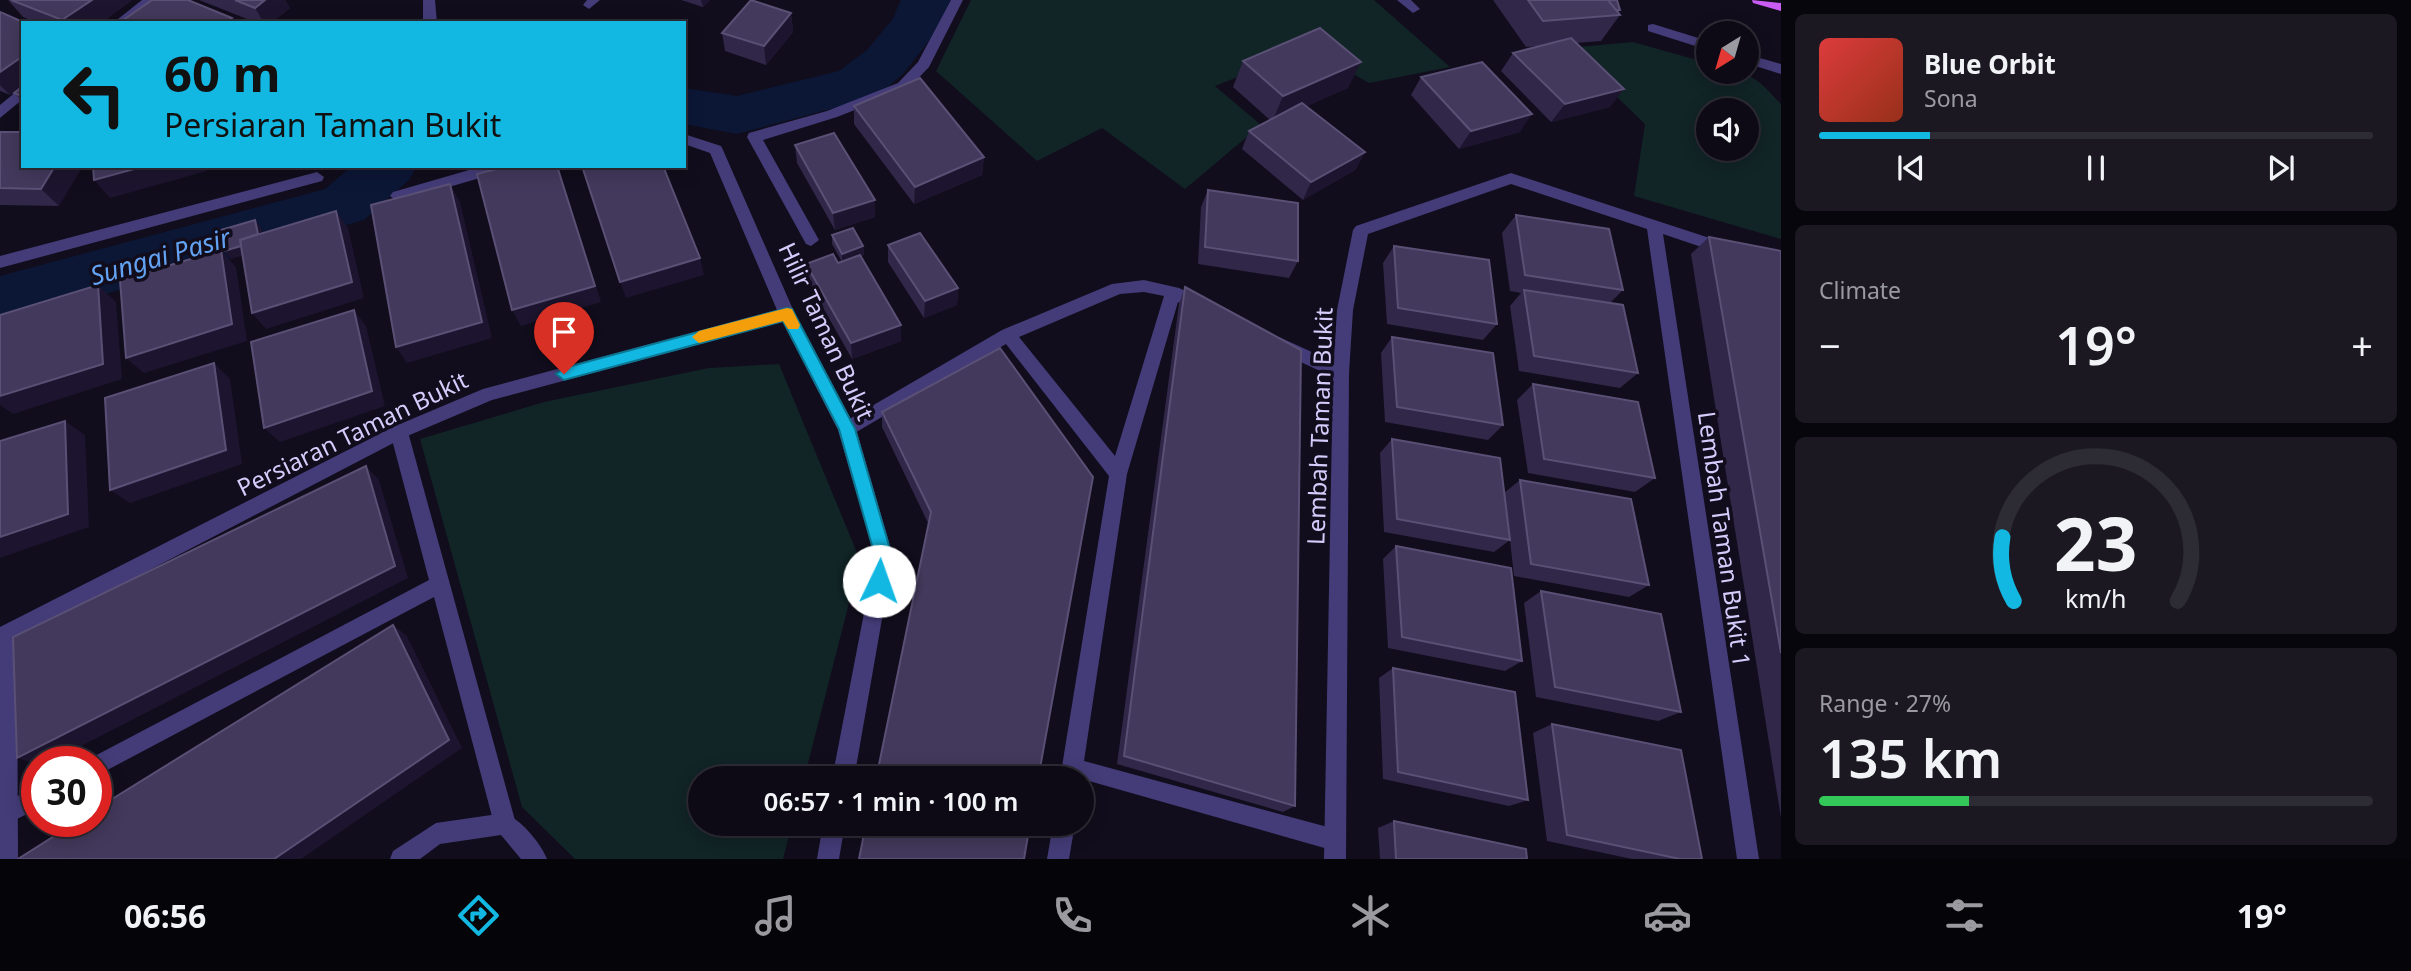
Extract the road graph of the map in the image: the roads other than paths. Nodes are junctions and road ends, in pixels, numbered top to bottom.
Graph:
1 (151, 0) edge
2 (429, 0) edge
3 (957, 0) edge
4 (1758, 0) edge
5 (1781, 7) edge
6 (122, 21) edge
7 (430, 21) edge
8 (1653, 28) dead end
9 (1696, 42) edge
10 (1775, 67) edge
11 (1781, 76) edge
12 (21, 93) edge
13 (0, 113) edge
14 (686, 140) edge
15 (495, 168) edge
16 (317, 177) dead end
17 (398, 196) edge
18 (1654, 227) junction
19 (811, 240) dead end
20 (1743, 254) edge
21 (0, 262) edge
22 (1173, 292) junction
23 (787, 314) junction
24 (1221, 316) edge
25 (1008, 335) junction
26 (1269, 339) edge
27 (1341, 373) junction
28 (847, 429) junction
29 (399, 432) junction
30 (1118, 474) junction
31 (440, 584) junction
32 (3, 636) edge
33 (112, 758) edge
34 (845, 766) edge
35 (1073, 766) edge
36 (1094, 779) edge
37 (21, 806) edge
38 (7, 813) junction
39 (505, 824) junction
40 (832, 836) edge
41 (1062, 836) edge
42 (1335, 850) edge
43 (7, 859) edge
44 (401, 859) edge
45 (536, 859) edge
46 (828, 859) edge
47 (1058, 859) edge
48 (1748, 859) edge

1 - 6 street
2 - 7 street
3 - 19 street
4 - 5 main road
8 - 9 street
10 - 11 street
12 - 13 street
14 - 23 street, Hilir Taman Bukit
15 - 17 street
16 - 21 street
18 - 20 street, Lembah Taman Bukit
18 - 27 street, Lembah Taman Bukit
18 - 48 street, Lembah Taman Bukit 1
22 - 24 street
22 - 25 street
22 - 30 street
23 - 28 street, Hilir Taman Bukit
23 - 29 street, Persiaran Taman Bukit
25 - 28 street
25 - 30 street
26 - 27 street
27 - 42 street, Lembah Taman Bukit
28 - 34 street, Hilir Taman Bukit
29 - 31 street
29 - 32 street, Persiaran Taman Bukit
30 - 35 street
31 - 33 street
31 - 39 street
32 - 38 street
36 - 42 street
37 - 38 street
38 - 43 street
39 - 44 street
39 - 45 street
40 - 46 street
41 - 47 street

